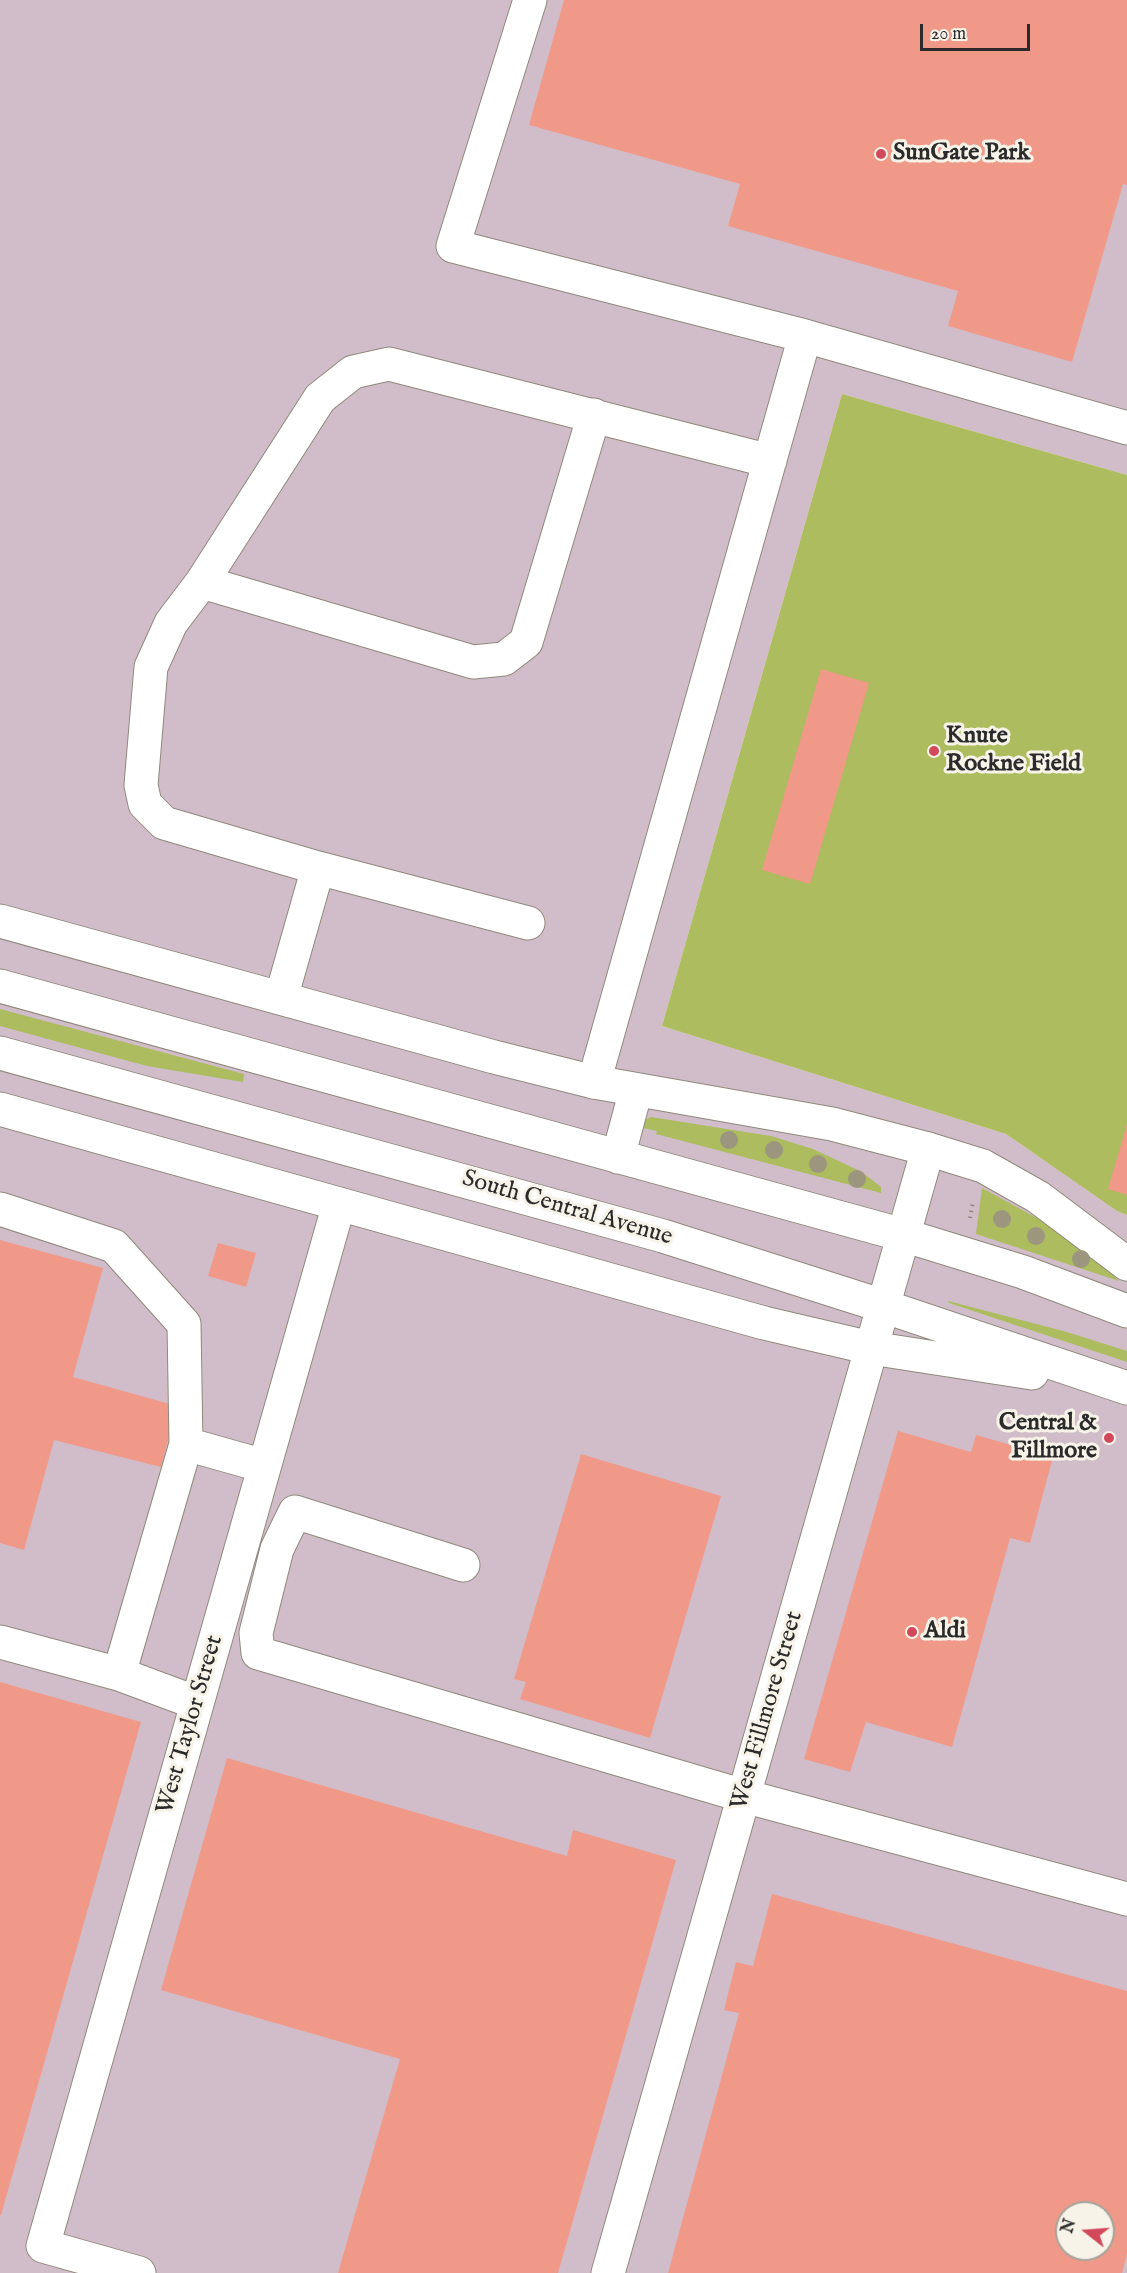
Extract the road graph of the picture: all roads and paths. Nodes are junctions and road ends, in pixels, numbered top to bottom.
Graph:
1 (530, 0) edge
2 (805, 336) junction
3 (594, 415) junction
4 (1127, 428) edge
5 (770, 460) junction
6 (202, 582) junction
7 (318, 868) junction
8 (0, 921) edge
9 (528, 924) dead end
10 (0, 986) edge
11 (281, 998) junction
12 (0, 1053) edge
13 (594, 1082) junction
14 (636, 1090) junction
15 (0, 1109) edge
16 (928, 1149) junction
17 (618, 1157) junction
18 (974, 1193) dead end
19 (339, 1204) junction
20 (0, 1209) edge
21 (969, 1222) dead end
22 (903, 1235) junction
23 (1127, 1264) edge
24 (883, 1306) junction
25 (1127, 1311) edge
26 (871, 1347) junction
27 (1125, 1388) edge
28 (186, 1444) junction
29 (264, 1466) junction
30 (463, 1565) dead end
31 (0, 1642) edge
32 (119, 1674) junction
33 (197, 1703) junction
34 (744, 1796) junction
35 (1127, 1899) edge
36 (139, 2273) edge
37 (608, 2273) edge

1 - 2 main road
2 - 4 main road
2 - 5 main road
3 - 5 main road
3 - 6 main road
3 - 6 main road
5 - 13 main road
6 - 7 main road
7 - 9 main road
7 - 11 main road
8 - 11 main road
10 - 17 main road
11 - 13 main road
12 - 24 main road, South Central Avenue
13 - 14 main road
14 - 16 main road
14 - 17 main road
15 - 19 main road
16 - 22 main road, West Fillmore Street
16 - 23 main road
17 - 22 main road
18 - 21 path
19 - 26 main road
19 - 29 main road, West Taylor Street
20 - 28 main road
22 - 24 main road, West Fillmore Street
22 - 25 main road
24 - 26 main road, West Fillmore Street
24 - 27 main road, South Central Avenue
26 - 27 main road
26 - 34 main road, West Fillmore Street
28 - 29 main road
28 - 32 main road
29 - 33 main road, West Taylor Street
30 - 34 main road
31 - 32 main road
32 - 33 main road
33 - 36 main road, West Taylor Street
34 - 35 main road
34 - 37 main road, West Fillmore Street

